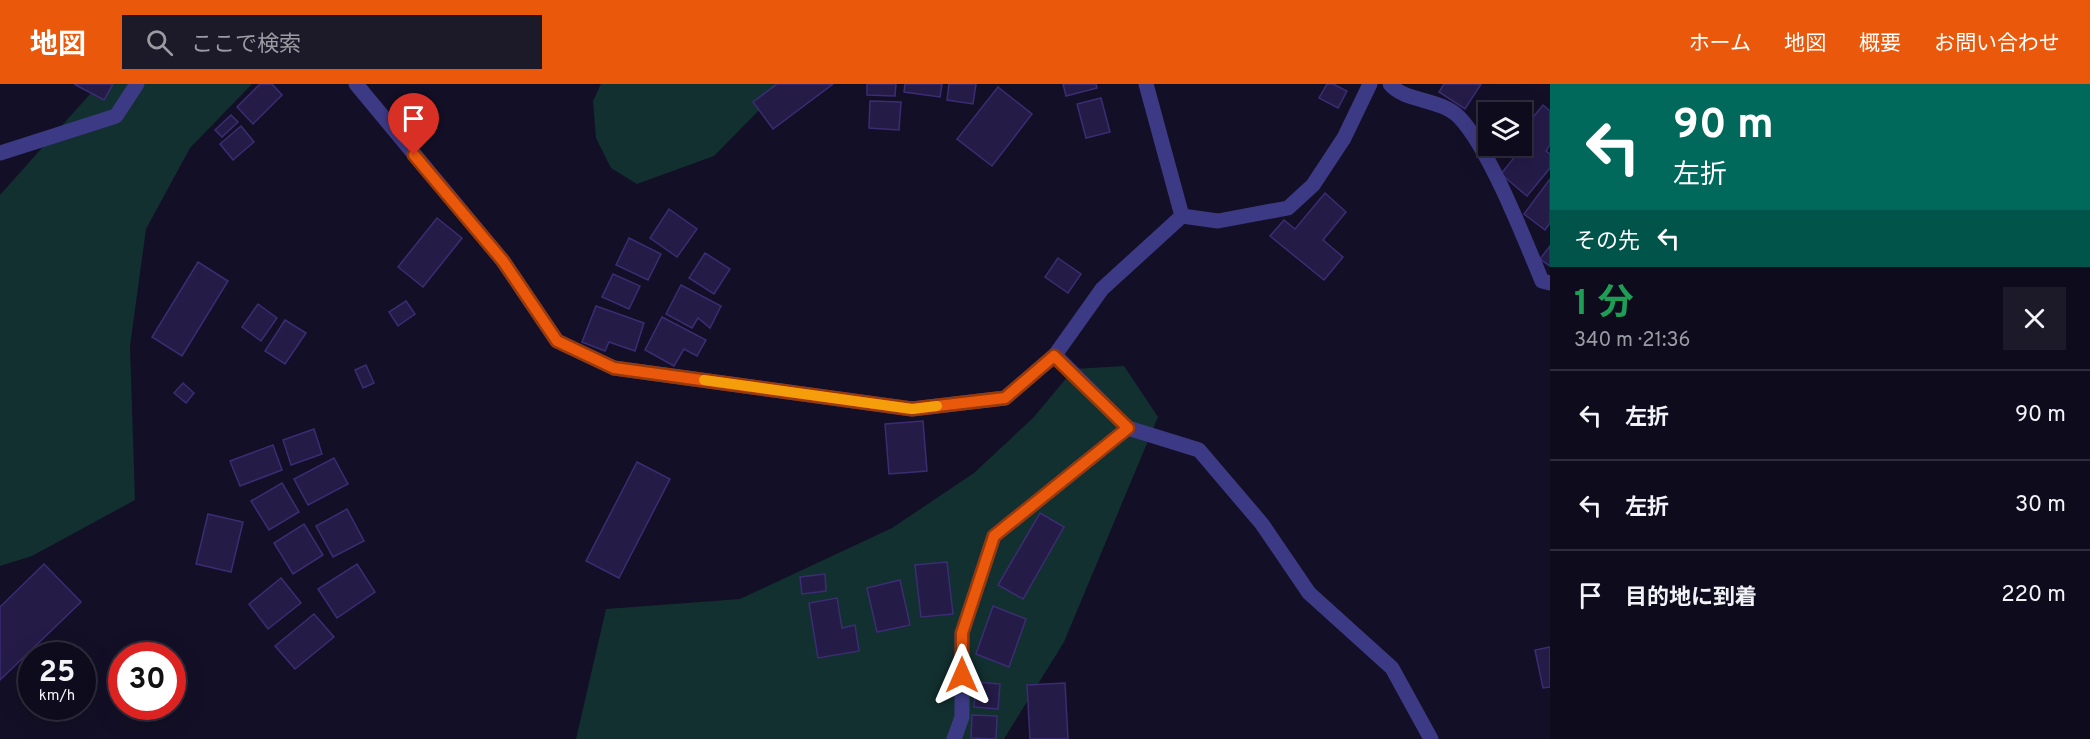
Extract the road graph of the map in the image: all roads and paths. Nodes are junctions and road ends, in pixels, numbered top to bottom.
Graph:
1 (137, 84) edge
2 (356, 84) edge
3 (1146, 84) edge
4 (1370, 84) edge
5 (1390, 84) edge
6 (0, 153) edge
7 (1182, 216) junction
8 (1550, 283) edge
9 (1054, 356) junction
10 (1128, 428) junction
11 (954, 739) edge
12 (1431, 739) edge

1 - 6 street
2 - 9 street
3 - 7 street
4 - 7 street
5 - 8 street
7 - 9 street
9 - 10 street
10 - 11 street
10 - 12 street

